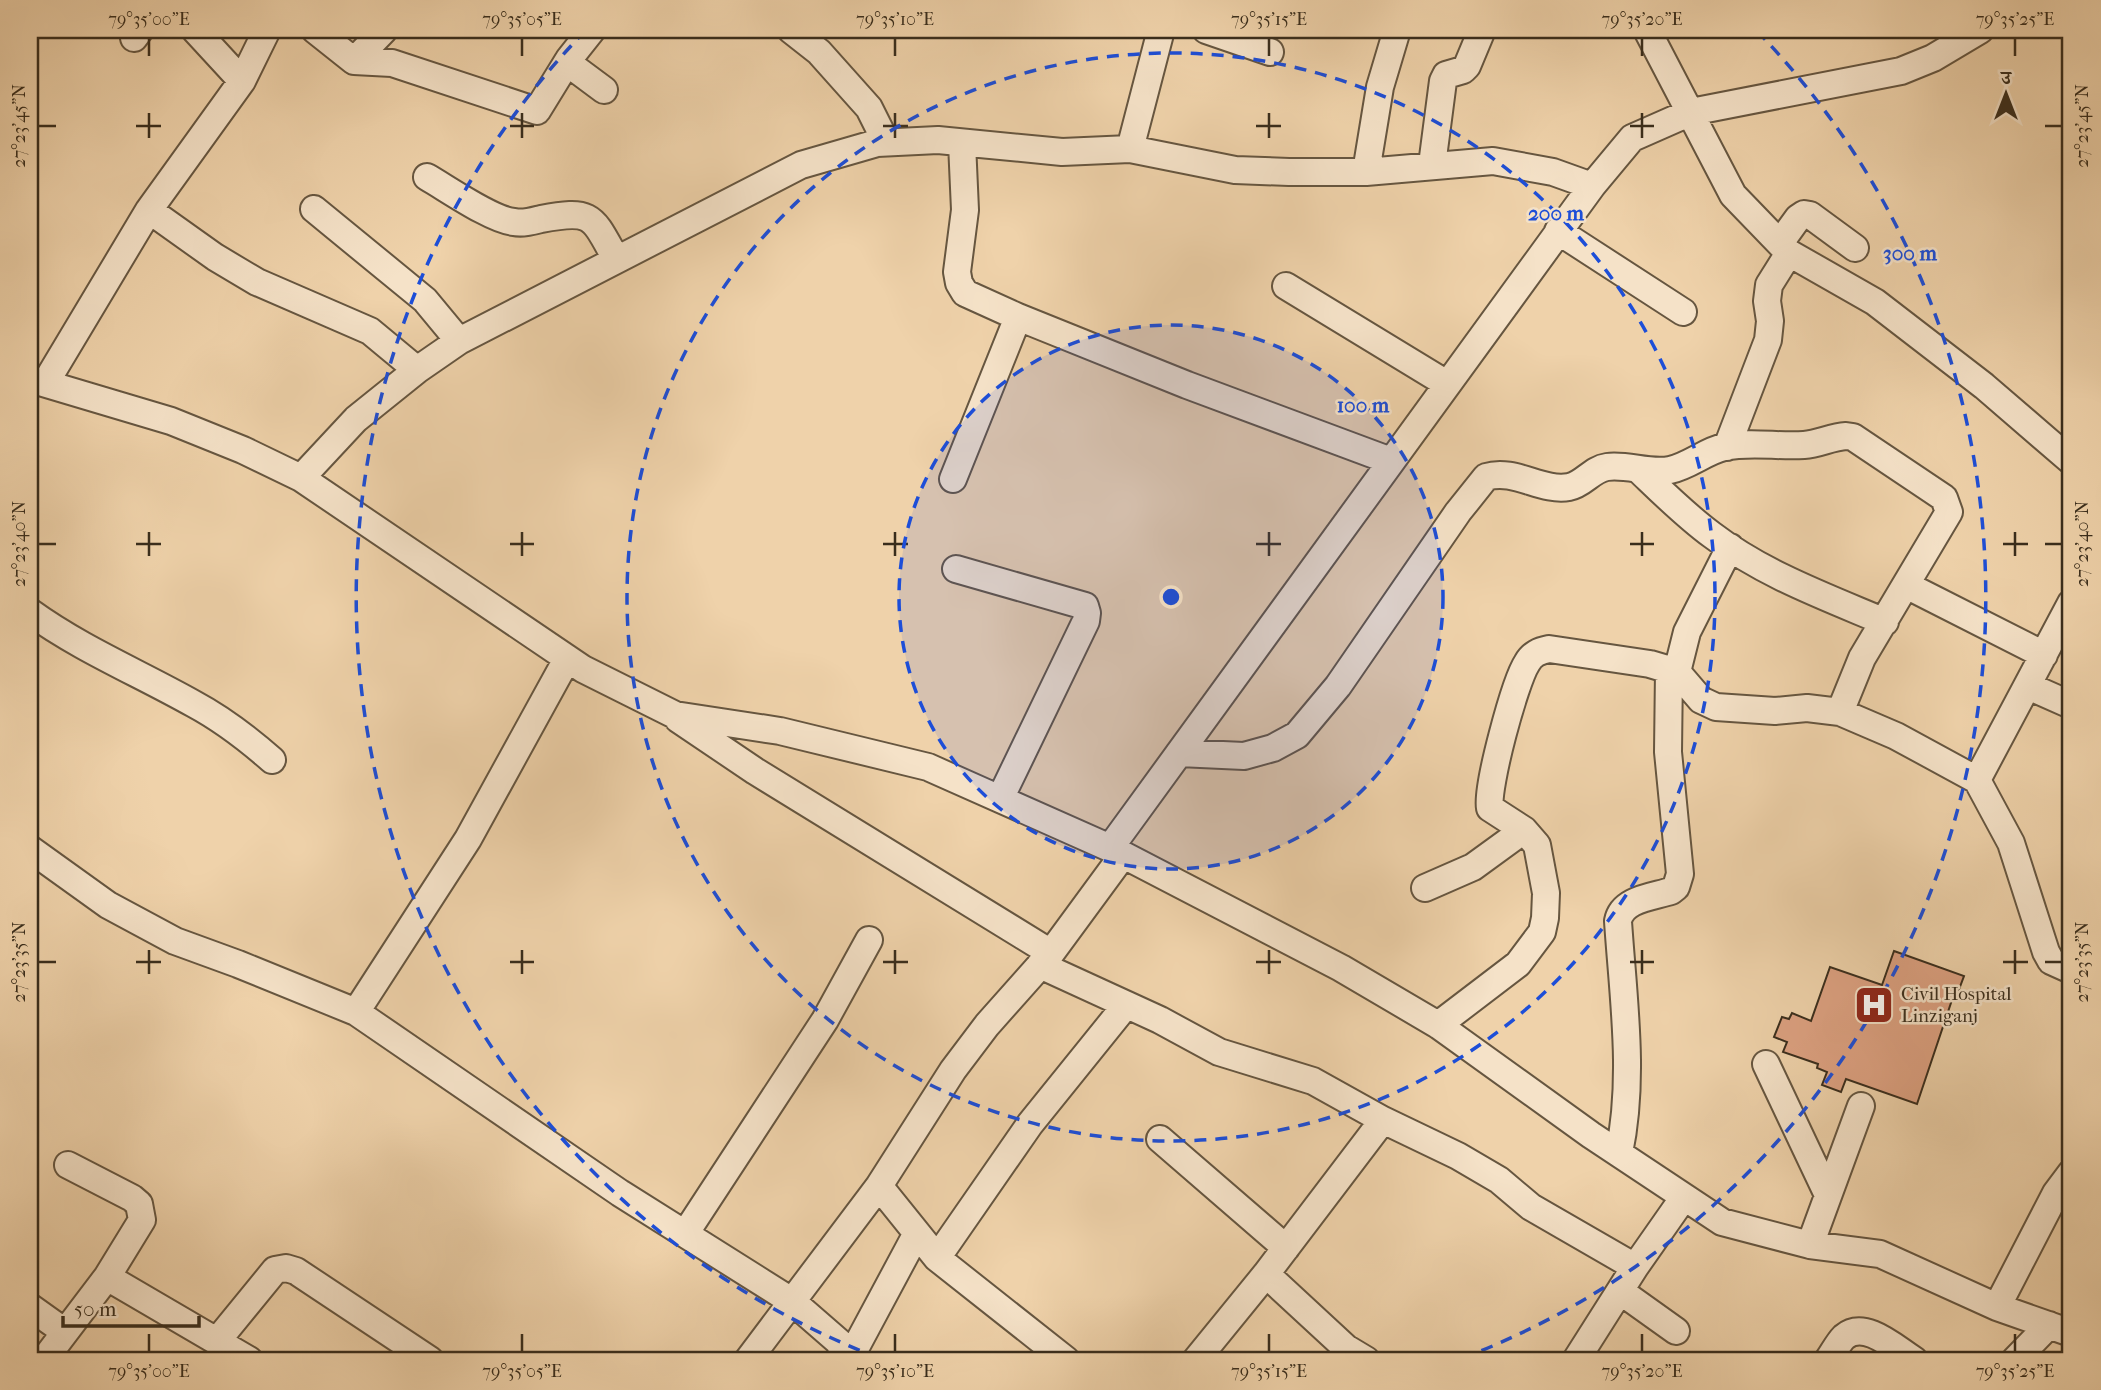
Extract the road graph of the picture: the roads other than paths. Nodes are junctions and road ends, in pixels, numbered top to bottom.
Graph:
1 (195, 30) edge
2 (267, 30) edge
3 (315, 30) edge
4 (384, 30) edge
5 (592, 30) edge
6 (791, 30) edge
7 (1161, 30) edge
8 (1206, 30) edge
9 (1397, 30) edge
10 (1482, 30) edge
11 (1647, 30) edge
12 (1980, 30) edge
13 (1270, 52) dead end
14 (569, 59) junction
15 (354, 61) junction
16 (242, 80) junction
17 (604, 90) dead end
18 (1691, 112) junction
19 (886, 142) junction
20 (962, 143) junction
21 (1130, 149) junction
22 (1432, 166) junction
23 (1366, 172) junction
24 (427, 177) dead end
25 (1591, 186) junction
26 (314, 209) dead end
27 (149, 210) junction
28 (1558, 231) junction
29 (1785, 248) junction
30 (1855, 248) dead end
31 (616, 259) junction
32 (1286, 286) dead end
33 (1684, 312) dead end
34 (1018, 317) junction
35 (459, 341) junction
36 (417, 370) junction
37 (38, 381) edge
38 (1447, 384) junction
39 (1727, 447) junction
40 (1391, 461) junction
41 (2071, 461) edge
42 (1640, 471) junction
43 (301, 478) junction
44 (953, 479) dead end
45 (1731, 547) junction
46 (956, 569) dead end
47 (1906, 585) junction
48 (2071, 603) edge
49 (30, 612) edge
50 (1885, 622) junction
51 (2044, 655) junction
52 (567, 659) junction
53 (1673, 671) junction
54 (2028, 686) junction
55 (2071, 705) edge
56 (668, 712) junction
57 (1840, 712) junction
58 (1179, 753) junction
59 (272, 760) dead end
60 (1977, 780) junction
61 (1000, 799) junction
62 (1524, 830) junction
63 (30, 849) edge
64 (1117, 851) junction
65 (1424, 888) dead end
66 (869, 940) dead end
67 (1046, 959) junction
68 (2071, 970) edge
69 (1126, 1004) junction
70 (356, 1012) junction
71 (1438, 1025) junction
72 (1766, 1064) dead end
73 (1861, 1106) dead end
74 (1383, 1120) junction
75 (1160, 1139) dead end
76 (1619, 1153) junction
77 (68, 1165) dead end
78 (2071, 1173) edge
79 (879, 1186) junction
80 (1828, 1195) junction
81 (1684, 1197) junction
82 (916, 1233) junction
83 (685, 1234) junction
84 (1810, 1245) junction
85 (1286, 1248) junction
86 (937, 1258) junction
87 (1635, 1266) junction
88 (1266, 1274) junction
89 (107, 1277) junction
90 (1620, 1291) junction
91 (793, 1302) junction
92 (30, 1307) edge
93 (1997, 1307) junction
94 (2060, 1329) edge
95 (1676, 1331) dead end
96 (65, 1332) junction
97 (217, 1341) junction
98 (846, 1357) edge
99 (44, 1360) edge
100 (249, 1360) edge
101 (430, 1360) edge
102 (748, 1360) edge
103 (1066, 1360) edge
104 (1196, 1360) edge
105 (1366, 1360) edge
106 (1576, 1360) edge
107 (1828, 1360) edge
108 (1914, 1360) edge
109 (2015, 1360) edge

1 - 16 street
2 - 16 street
3 - 15 street
4 - 15 street
5 - 14 street
6 - 19 street
7 - 21 street
8 - 13 street
9 - 23 street
10 - 22 street
11 - 18 street
12 - 18 street
14 - 15 street
14 - 17 street
16 - 27 street
18 - 25 street
18 - 29 street
19 - 20 street
19 - 31 street
20 - 21 street
20 - 34 street
21 - 23 street
22 - 23 street
22 - 25 street
24 - 31 street
25 - 28 street
26 - 35 street
27 - 36 street
27 - 37 street
28 - 33 street
28 - 38 street
29 - 30 street
29 - 39 street
29 - 41 street
31 - 35 street
32 - 38 street
34 - 40 street
34 - 44 street
35 - 36 street
36 - 43 street
37 - 43 street
38 - 40 street
39 - 42 street
39 - 47 street
40 - 58 street
42 - 45 street
42 - 58 street
43 - 52 street
45 - 50 street
45 - 53 street
46 - 61 street
47 - 50 street
47 - 51 street
48 - 51 street
49 - 59 street
50 - 57 street
51 - 54 street
52 - 56 street
52 - 70 street
53 - 57 street
53 - 62 street
53 - 76 street
54 - 55 street
54 - 60 street
56 - 61 street
56 - 67 street
57 - 60 street
58 - 64 street
60 - 68 street
61 - 64 street
62 - 65 street
62 - 71 street
63 - 70 street
64 - 67 street
64 - 71 street
66 - 83 street
67 - 69 street
67 - 79 street
69 - 74 street
69 - 86 street
70 - 83 street
71 - 76 street
72 - 80 street
73 - 80 street
74 - 85 street
74 - 87 street
75 - 85 street
76 - 81 street
77 - 89 street
78 - 93 street
79 - 82 street
79 - 91 street
80 - 84 street
81 - 84 street
81 - 87 street
82 - 86 street
82 - 98 street
83 - 91 street
84 - 93 street
85 - 88 street
86 - 103 street
87 - 90 street
88 - 104 street
88 - 105 street
89 - 96 street
89 - 97 street
90 - 95 street
90 - 106 street
91 - 98 street
91 - 102 street
92 - 96 street
93 - 94 street
94 - 109 street
96 - 99 street
97 - 100 street
97 - 101 street
107 - 108 street

